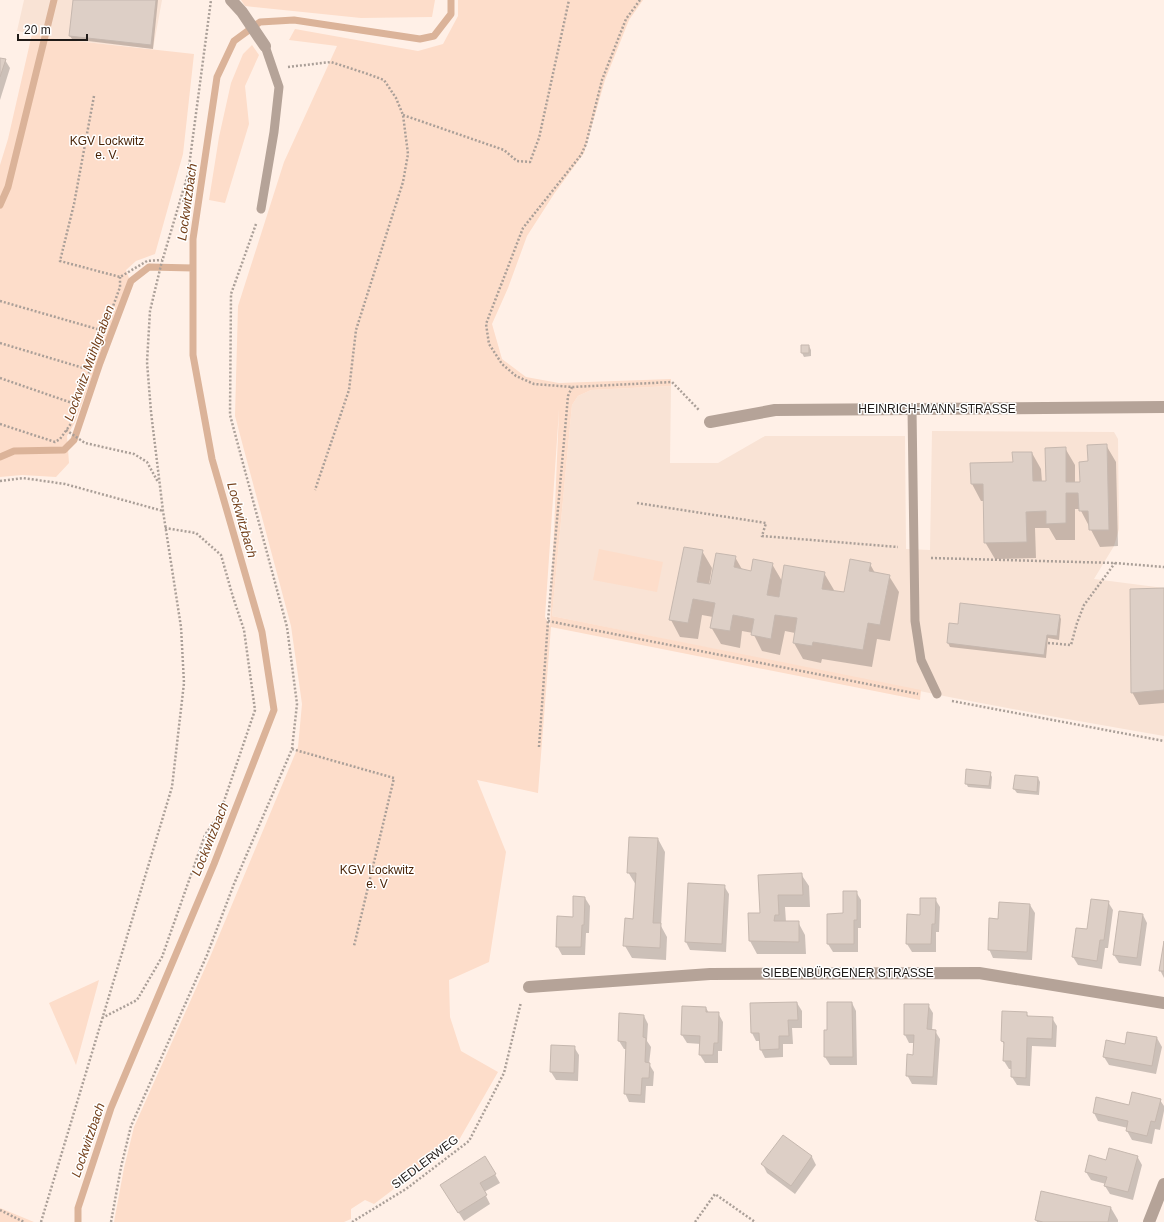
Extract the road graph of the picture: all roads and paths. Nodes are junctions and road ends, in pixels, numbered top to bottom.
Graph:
1 (211, 0) edge
2 (232, 0) edge
3 (568, 0) edge
4 (640, 0) edge
5 (265, 46) joint
6 (273, 68) junction
7 (94, 96) dead end
8 (403, 115) junction
9 (261, 209) joint
10 (162, 260) junction
11 (120, 277) junction
12 (0, 301) edge
13 (104, 331) junction
14 (0, 343) edge
15 (90, 370) junction
16 (0, 378) edge
17 (572, 387) junction
18 (78, 405) junction
19 (1164, 407) edge
20 (912, 409) junction
21 (710, 422) joint
22 (0, 424) edge
23 (66, 430) junction
24 (0, 481) edge
25 (159, 484) junction
26 (315, 490) dead end
27 (637, 503) dead end
28 (163, 511) junction
29 (165, 528) junction
30 (914, 549) junction
31 (930, 558) dead end
32 (1115, 563) junction
33 (1164, 567) edge
34 (548, 621) junction
35 (1048, 643) dead end
36 (939, 696) junction
37 (1164, 741) edge
38 (538, 747) dead end
39 (292, 749) junction
40 (354, 946) dead end
41 (529, 987) joint
42 (1164, 1003) edge
43 (102, 1018) junction
44 (1164, 1184) edge
45 (0, 1210) edge
46 (24, 1222) edge
47 (41, 1222) edge
48 (111, 1222) edge
49 (352, 1222) edge
50 (695, 1222) edge
51 (755, 1222) edge
52 (1149, 1222) edge

1 - 10 path
2 - 5 street
3 - 8 path
4 - 17 path
5 - 6 lane
6 - 8 path
6 - 9 lane
7 - 11 path
8 - 26 path
9 - 39 path
10 - 11 path
10 - 25 path
11 - 13 path
12 - 13 path
13 - 15 path
14 - 15 path
15 - 18 path
16 - 18 path
17 - 21 path
17 - 34 path
18 - 23 path
19 - 20 street, HEINRICH-MANN-STRASSE
20 - 21 street, HEINRICH-MANN-STRASSE
20 - 30 lane
22 - 23 path
23 - 25 path
24 - 28 path
25 - 28 path
27 - 30 path
28 - 29 path
29 - 43 path
29 - 43 path
30 - 36 lane
31 - 32 path
32 - 33 path
32 - 35 path
34 - 36 path
34 - 38 path
36 - 37 path
39 - 40 path
39 - 48 path
41 - 42 street, SIEBENBÜRGENER STRASSE
41 - 49 path, SIEDLERWEG
43 - 47 path
44 - 52 street
45 - 46 path
50 - 51 path

